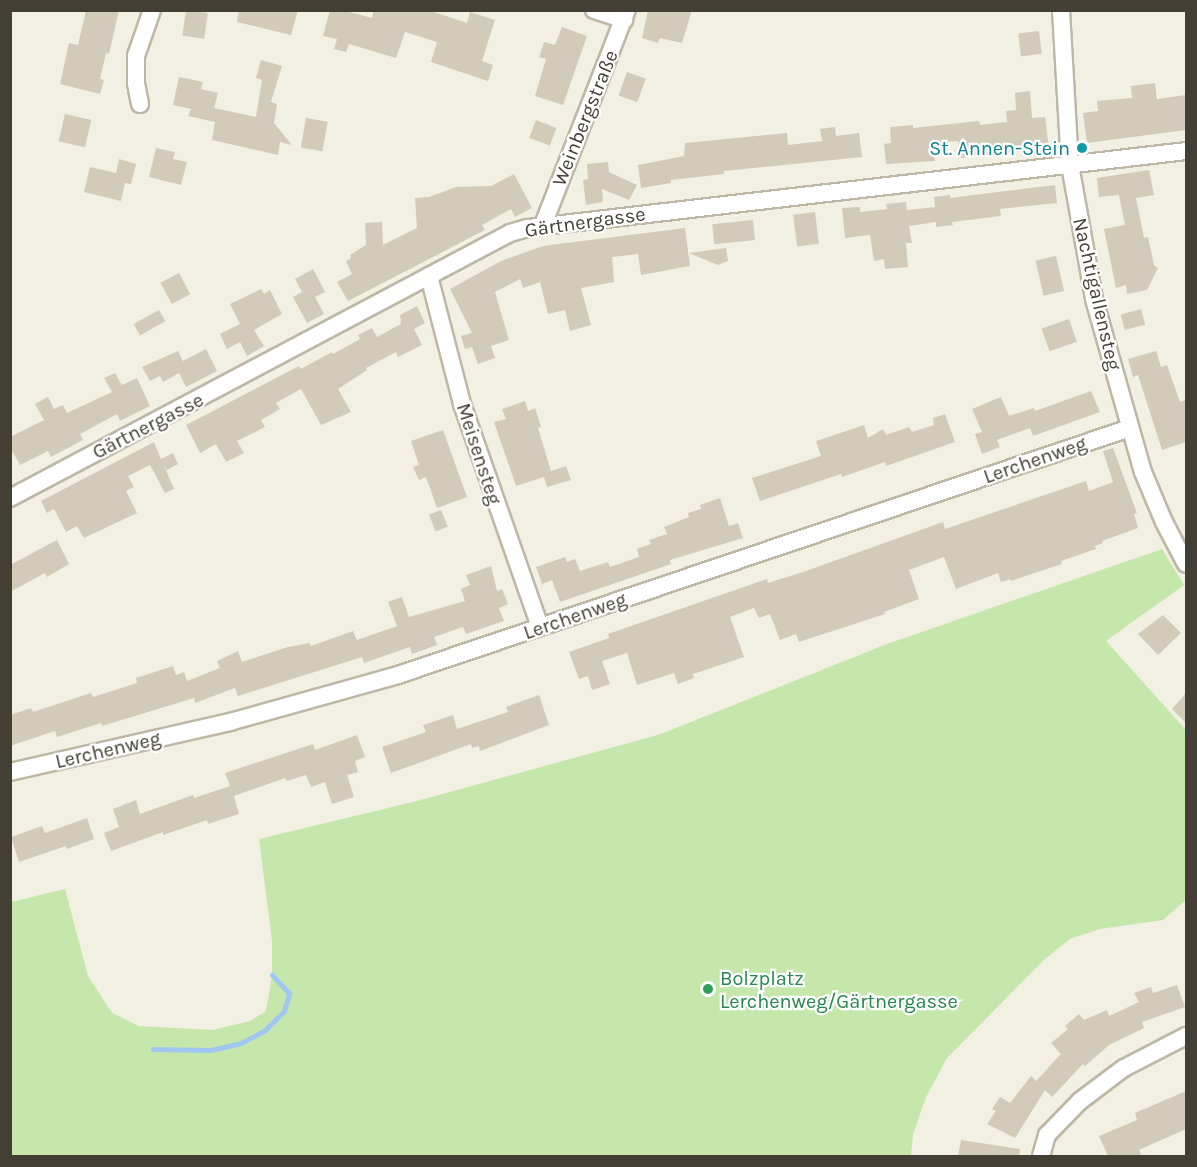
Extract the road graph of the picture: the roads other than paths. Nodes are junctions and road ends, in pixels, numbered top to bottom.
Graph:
1 (152, 10) edge
2 (594, 10) edge
3 (1061, 10) edge
4 (625, 15) edge
5 (140, 104) dead end
6 (1186, 151) edge
7 (1070, 165) junction
8 (543, 225) junction
9 (429, 276) junction
10 (1130, 428) junction
11 (10, 498) edge
12 (1186, 564) edge
13 (540, 627) junction
14 (10, 772) edge
15 (1186, 1036) edge
16 (1041, 1156) edge

1 - 5 street
2 - 4 street
3 - 7 street, Nachtigallensteg
4 - 8 street, Weinbergstraße
6 - 7 street, Gärtnergasse
7 - 8 street, Gärtnergasse
7 - 10 street, Nachtigallensteg
8 - 9 street, Gärtnergasse
9 - 11 street, Gärtnergasse
9 - 13 street, Meisensteg
10 - 12 street, Nachtigallensteg
10 - 13 street, Lerchenweg
13 - 14 street, Lerchenweg
15 - 16 street

